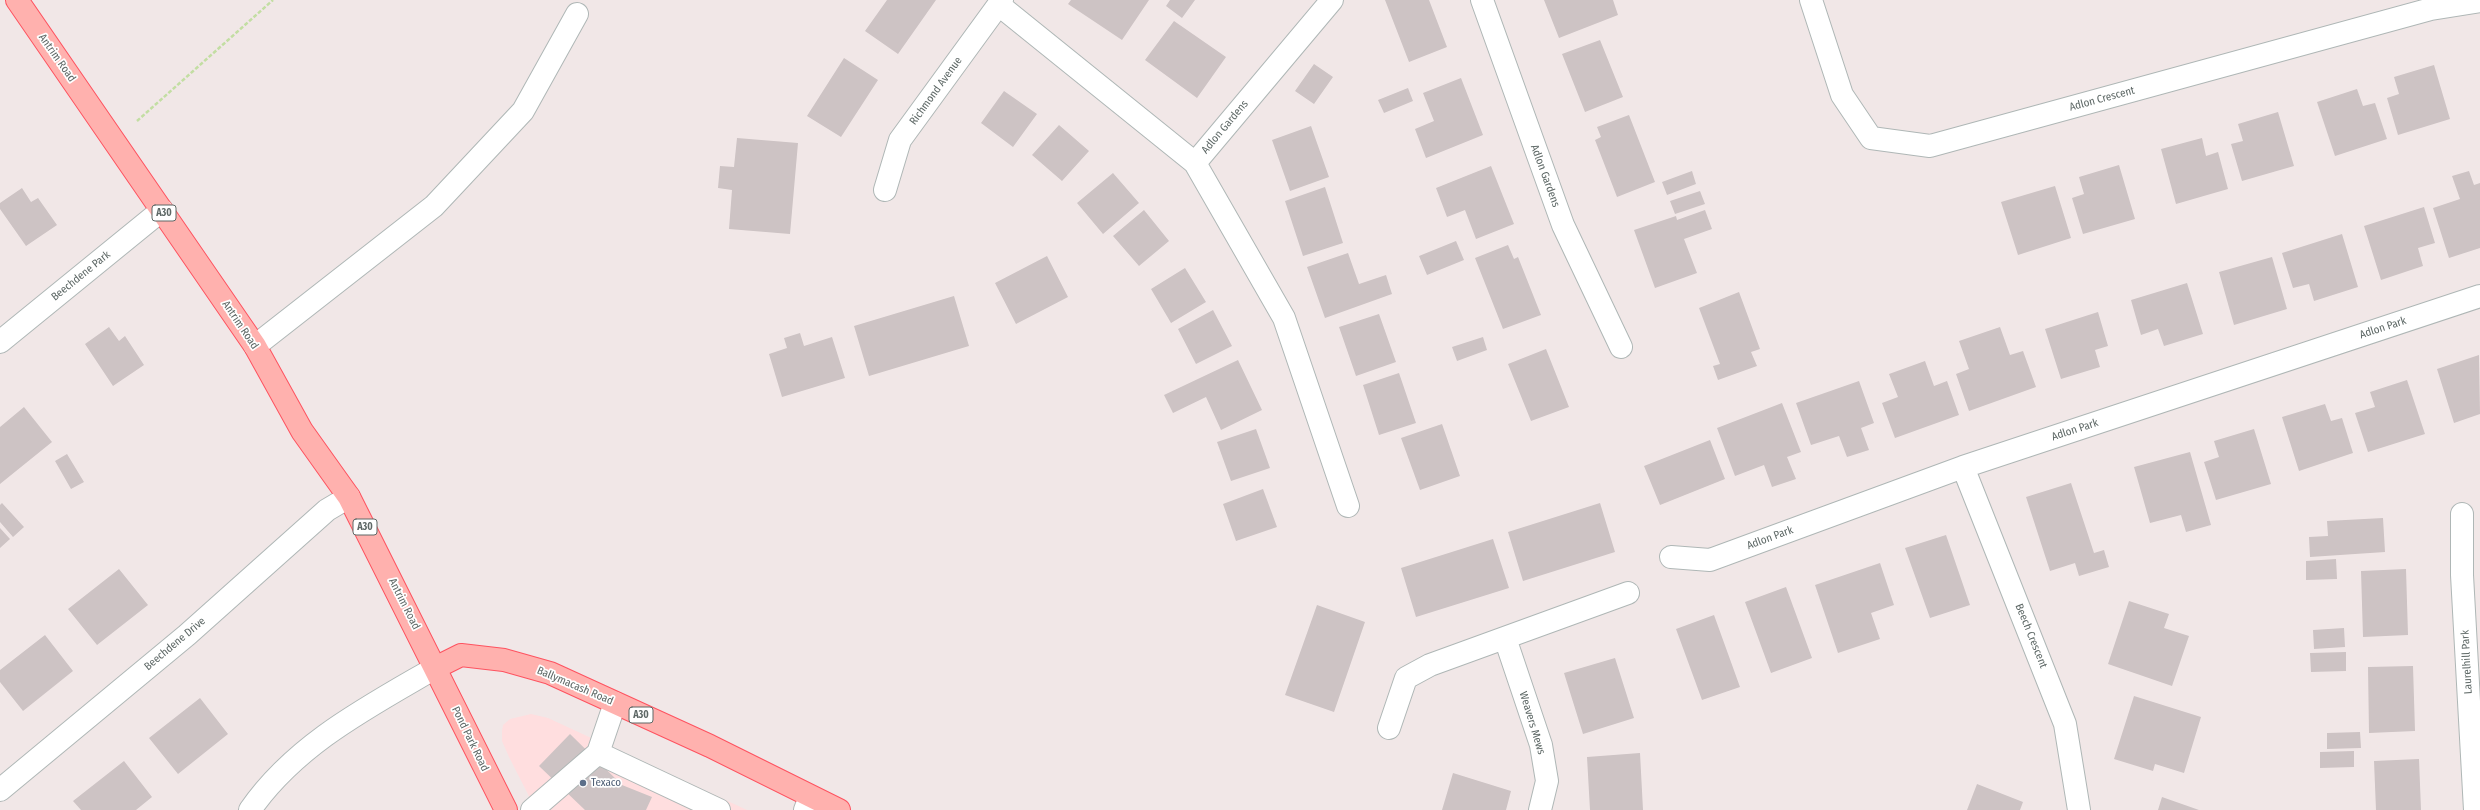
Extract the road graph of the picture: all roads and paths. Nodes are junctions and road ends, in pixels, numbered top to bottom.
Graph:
1 (17, 0) edge
2 (273, 0) edge
3 (1332, 0) edge
4 (1482, 0) edge
5 (1811, 0) edge
6 (2480, 1) edge
7 (1000, 2) edge
8 (2430, 5) edge
9 (577, 14) dead end
10 (114, 141) junction
11 (1195, 163) junction
12 (885, 190) dead end
13 (162, 210) junction
14 (2480, 296) edge
15 (0, 342) edge
16 (255, 346) junction
17 (1621, 346) dead end
18 (1963, 467) junction
19 (349, 496) junction
20 (1348, 506) dead end
21 (2462, 514) dead end
22 (1671, 558) dead end
23 (1628, 593) dead end
24 (1505, 638) junction
25 (435, 668) junction
26 (615, 703) junction
27 (1390, 728) dead end
28 (598, 753) junction
29 (0, 790) edge
30 (807, 804) edge
31 (250, 810) edge
32 (506, 810) edge
33 (532, 810) edge
34 (720, 810) edge
35 (839, 810) edge
36 (1540, 810) edge
37 (2079, 810) edge
38 (2475, 810) edge

1 - 10 main road, Antrim Road / A30
2 - 10 path
3 - 11 street, Adlon Gardens
4 - 17 street, Adlon Gardens
5 - 8 street, Adlon Crescent
6 - 8 street, Adlon Crescent
7 - 11 street
7 - 12 street, Richmond Avenue
9 - 16 street
10 - 13 main road, Antrim Road / A30
11 - 20 street
13 - 15 street, Beechdene Park
13 - 16 main road, Antrim Road / A30
14 - 18 street, Adlon Park
16 - 19 main road, Antrim Road / A30
18 - 22 street, Adlon Park
18 - 37 street, Beech Crescent
19 - 25 main road, Antrim Road / A30
19 - 29 street, Beechdene Drive
21 - 38 street, Laurelhill Park
23 - 24 street
24 - 27 street
24 - 36 street, Weavers Mews
25 - 26 main road, Ballymacash Road / A30
25 - 31 street
25 - 32 main road, Pond Park Road
26 - 28 street
26 - 30 main road, Ballymacash Road / A30
28 - 33 street
28 - 34 street
30 - 35 main road, Ballymacash Road / A30

